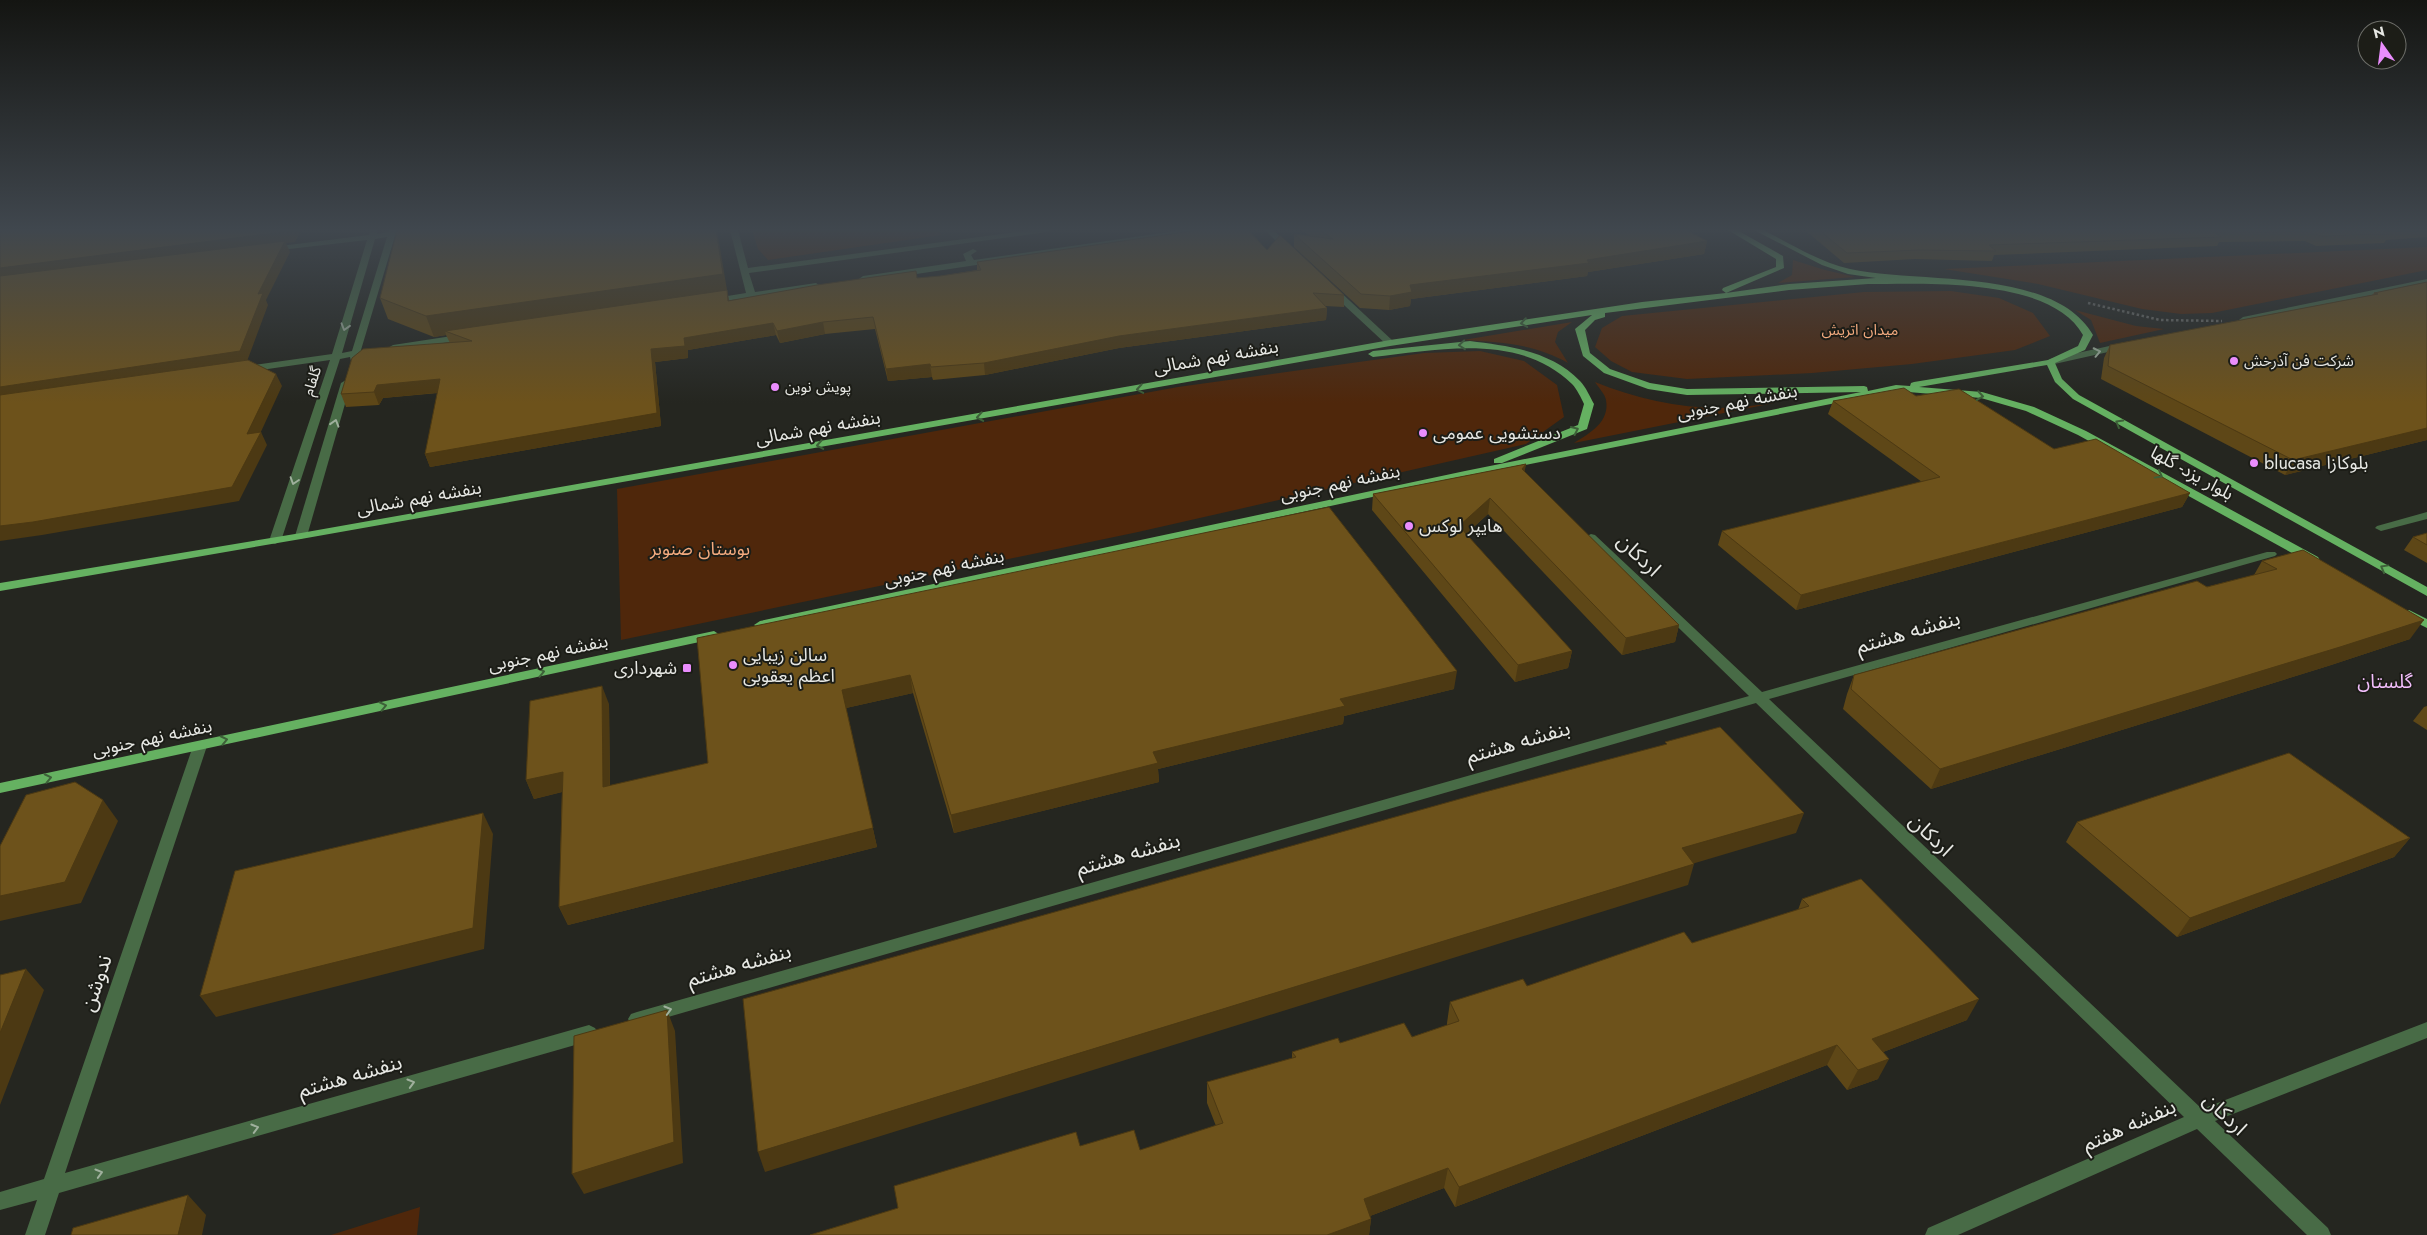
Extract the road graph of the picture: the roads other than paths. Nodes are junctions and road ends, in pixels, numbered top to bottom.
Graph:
1 (356, 288) edge
2 (376, 288) edge
3 (749, 288) edge
4 (802, 288) edge
5 (1331, 288) edge
6 (1731, 288) edge
7 (1798, 288) edge
8 (1996, 288) edge
9 (2400, 288) edge
10 (751, 295) junction
11 (1710, 296) junction
12 (701, 302) edge
13 (1642, 305) junction
14 (2238, 321) edge
15 (474, 336) edge
16 (1390, 343) junction
17 (2136, 343) edge
18 (355, 354) junction
19 (336, 356) junction
20 (2050, 362) junction
21 (237, 370) edge
22 (1165, 384) junction
23 (1896, 388) junction
24 (1514, 464) junction
25 (1465, 474) junction
26 (1528, 477) edge
27 (2427, 515) edge
28 (1579, 526) edge
29 (2380, 528) dead end
30 (301, 536) junction
31 (274, 541) junction
32 (2271, 554) dead end
33 (2324, 566) edge
34 (0, 587) edge
35 (2427, 592) edge
36 (2401, 609) edge
37 (2427, 624) edge
38 (745, 628) edge
39 (725, 632) edge
40 (1757, 698) junction
41 (200, 746) junction
42 (0, 788) edge
43 (2427, 1030) edge
44 (2199, 1119) junction
45 (52, 1186) junction
46 (0, 1201) edge
47 (35, 1235) edge
48 (1935, 1235) edge
49 (2321, 1235) edge

1 -> 19 street, گلفام
2 - 18 street, گلفام
3 - 10 street
4 - 10 street
5 - 16 street
6 - 11 main road
7 - 11 main road
8 - 20 main road
9 - 14 street
10 - 12 street
11 - 13 main road
13 -> 16 main road, بنفشه نهم شمالی
13 - 23 main road
15 - 18 street
16 - 22 main road, بنفشه نهم شمالی
20 -> 17 street
18 - 19 street
30 -> 18 street, گلفام
19 - 21 street
19 -> 31 street, گلفام
20 - 23 main road
35 -> 20 main road, بلوار یزد- گلها
25 -> 22 main road
22 -> 30 main road, بنفشه نهم شمالی
23 - 24 main road, بنفشه نهم جنوبی
23 -> 33 main road, بلوار یزد- گلها
24 - 25 main road, بنفشه نهم جنوبی
24 - 26 street
25 - 38 main road, بنفشه نهم جنوبی
27 - 29 street
28 - 40 street, اردکان
30 - 31 main road, بنفشه نهم شمالی
31 - 34 main road, بنفشه نهم شمالی
32 - 40 street, بنفشه هشتم
36 - 37 main road
41 -> 39 main road, بنفشه نهم جنوبی
40 - 44 street, اردکان
45 -> 40 street, بنفشه هشتم
42 -> 41 main road, بنفشه نهم جنوبی
41 - 45 street, ندوشن
43 - 44 street, بنفشه هفتم
44 - 48 street, بنفشه هفتم
44 - 49 street, اردکان
45 - 46 street, بنفشه هشتم
45 - 47 street, ندوشن

